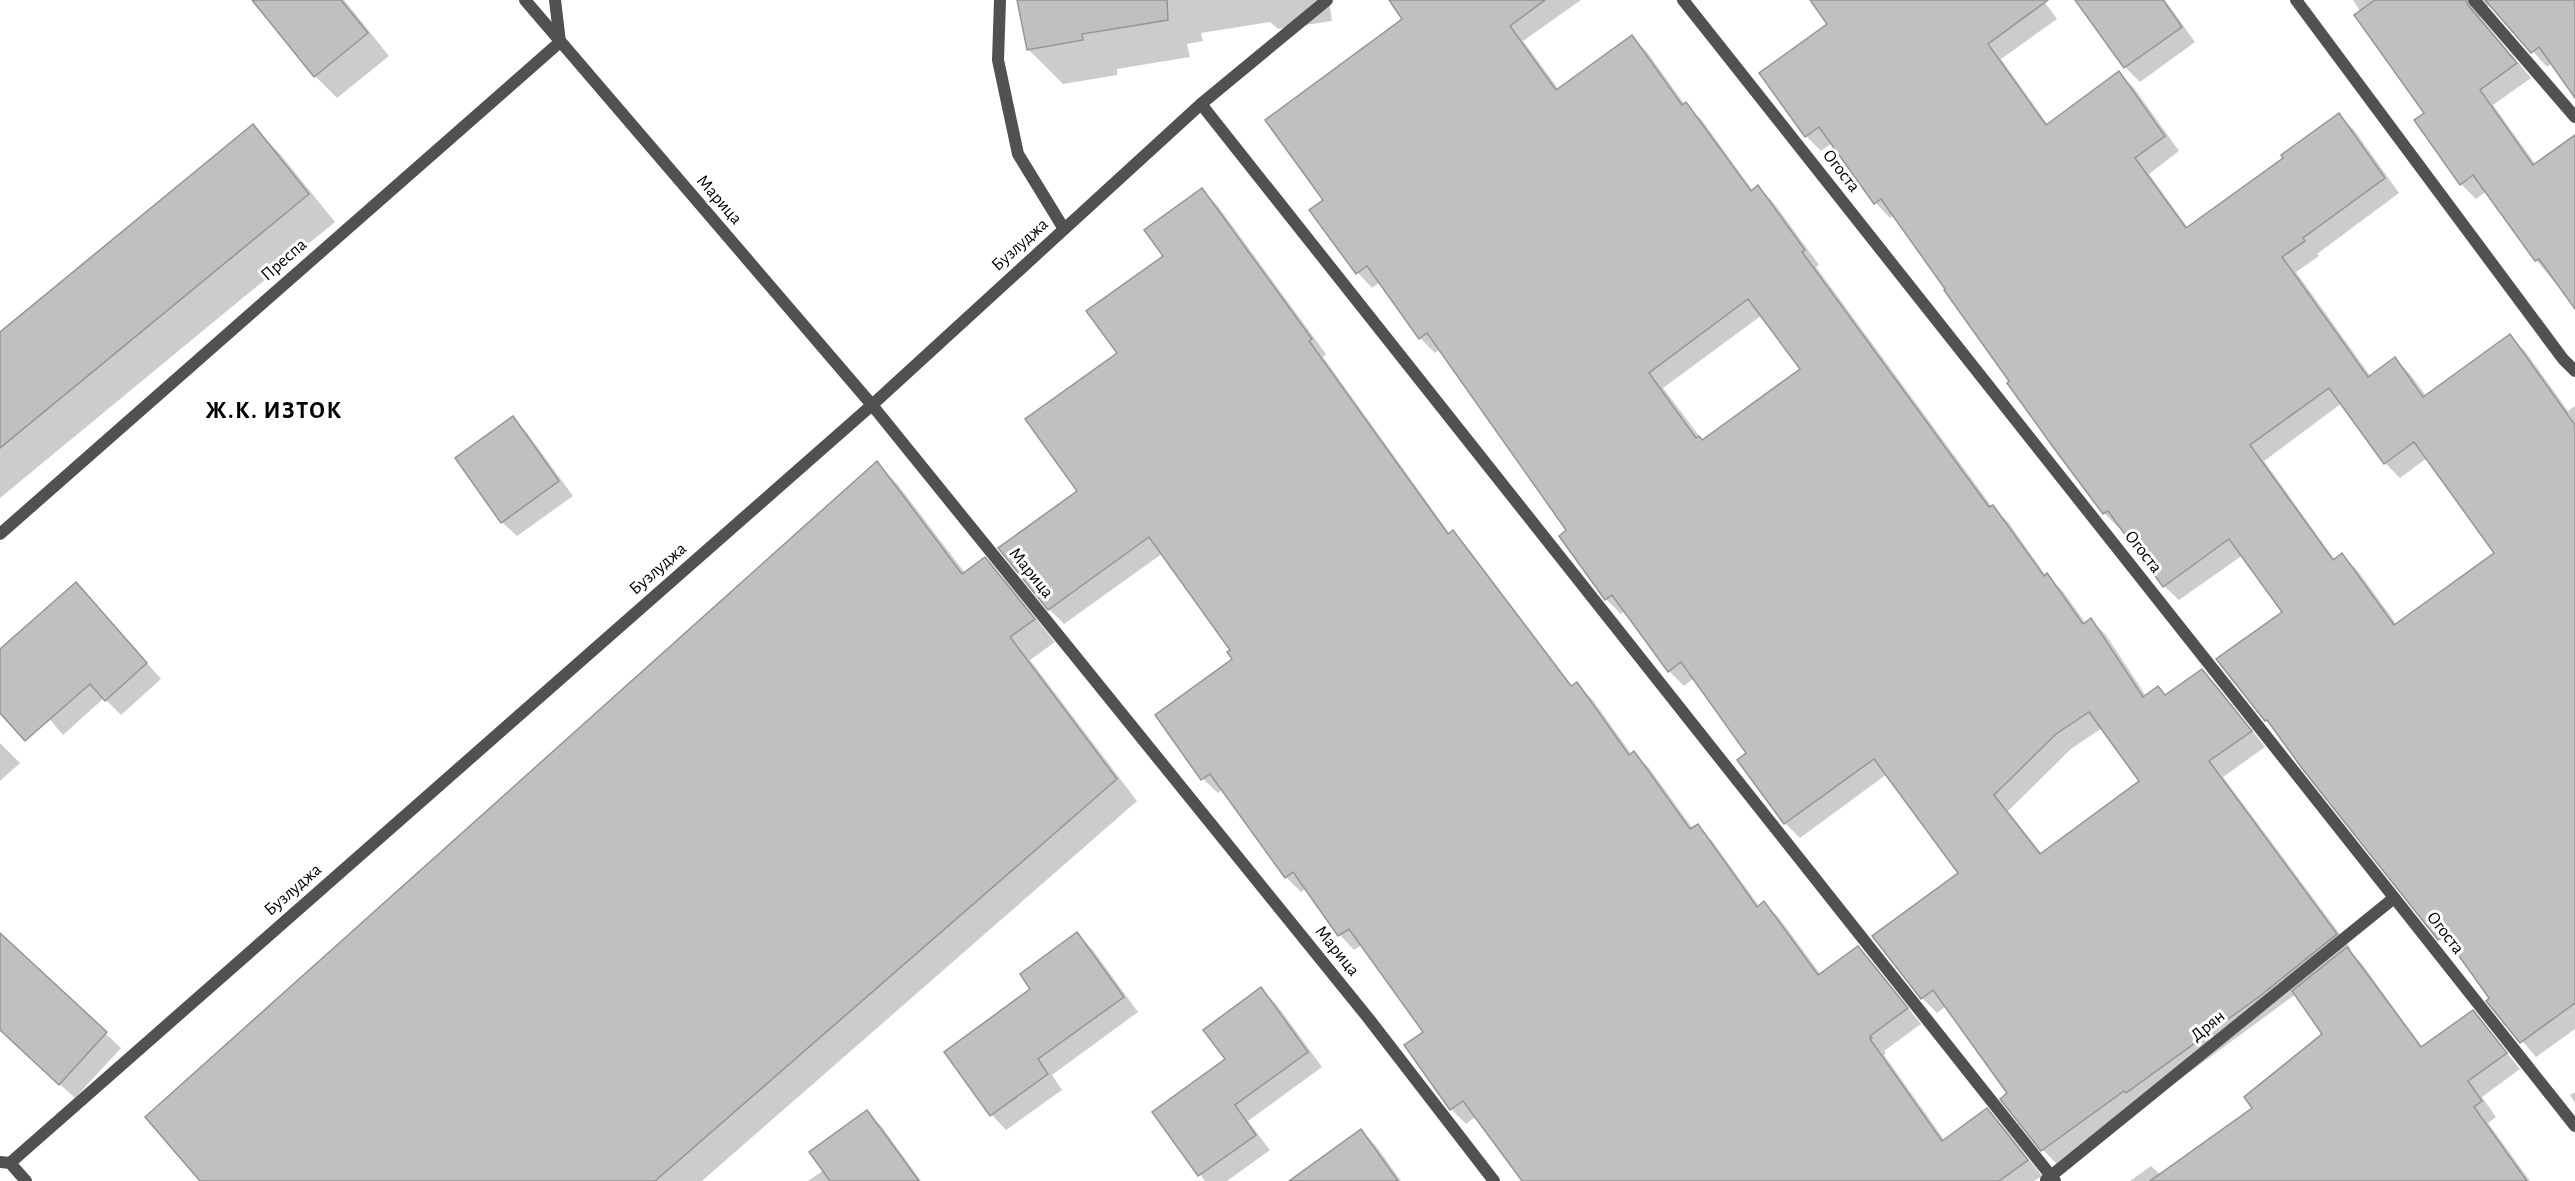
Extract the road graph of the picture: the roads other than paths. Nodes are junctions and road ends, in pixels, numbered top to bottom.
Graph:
1 (525, 0) edge
2 (555, 0) edge
3 (1000, 0) edge
4 (1327, 0) edge
5 (1683, 0) edge
6 (2296, 0) edge
7 (2474, 0) edge
8 (560, 42) junction
9 (1201, 104) junction
10 (2575, 117) edge
11 (1064, 229) junction
12 (2575, 371) edge
13 (872, 405) junction
14 (0, 534) edge
15 (2394, 898) junction
16 (2575, 1126) edge
17 (5, 1163) edge
18 (2051, 1179) edge
19 (26, 1181) edge
20 (1494, 1181) edge

1 - 8 street, Марица
2 - 8 street
3 - 11 street
4 - 9 street, Бузлуджа
5 - 15 street, Огоста
6 - 12 street
7 - 10 street
8 - 13 street, Марица
8 - 14 street, Преспа
9 - 11 street, Бузлуджа
9 - 18 street
11 - 13 street, Бузлуджа
13 - 17 street, Бузлуджа
13 - 20 street, Марица
15 - 16 street, Огоста
15 - 18 street, Дрян
17 - 19 street

